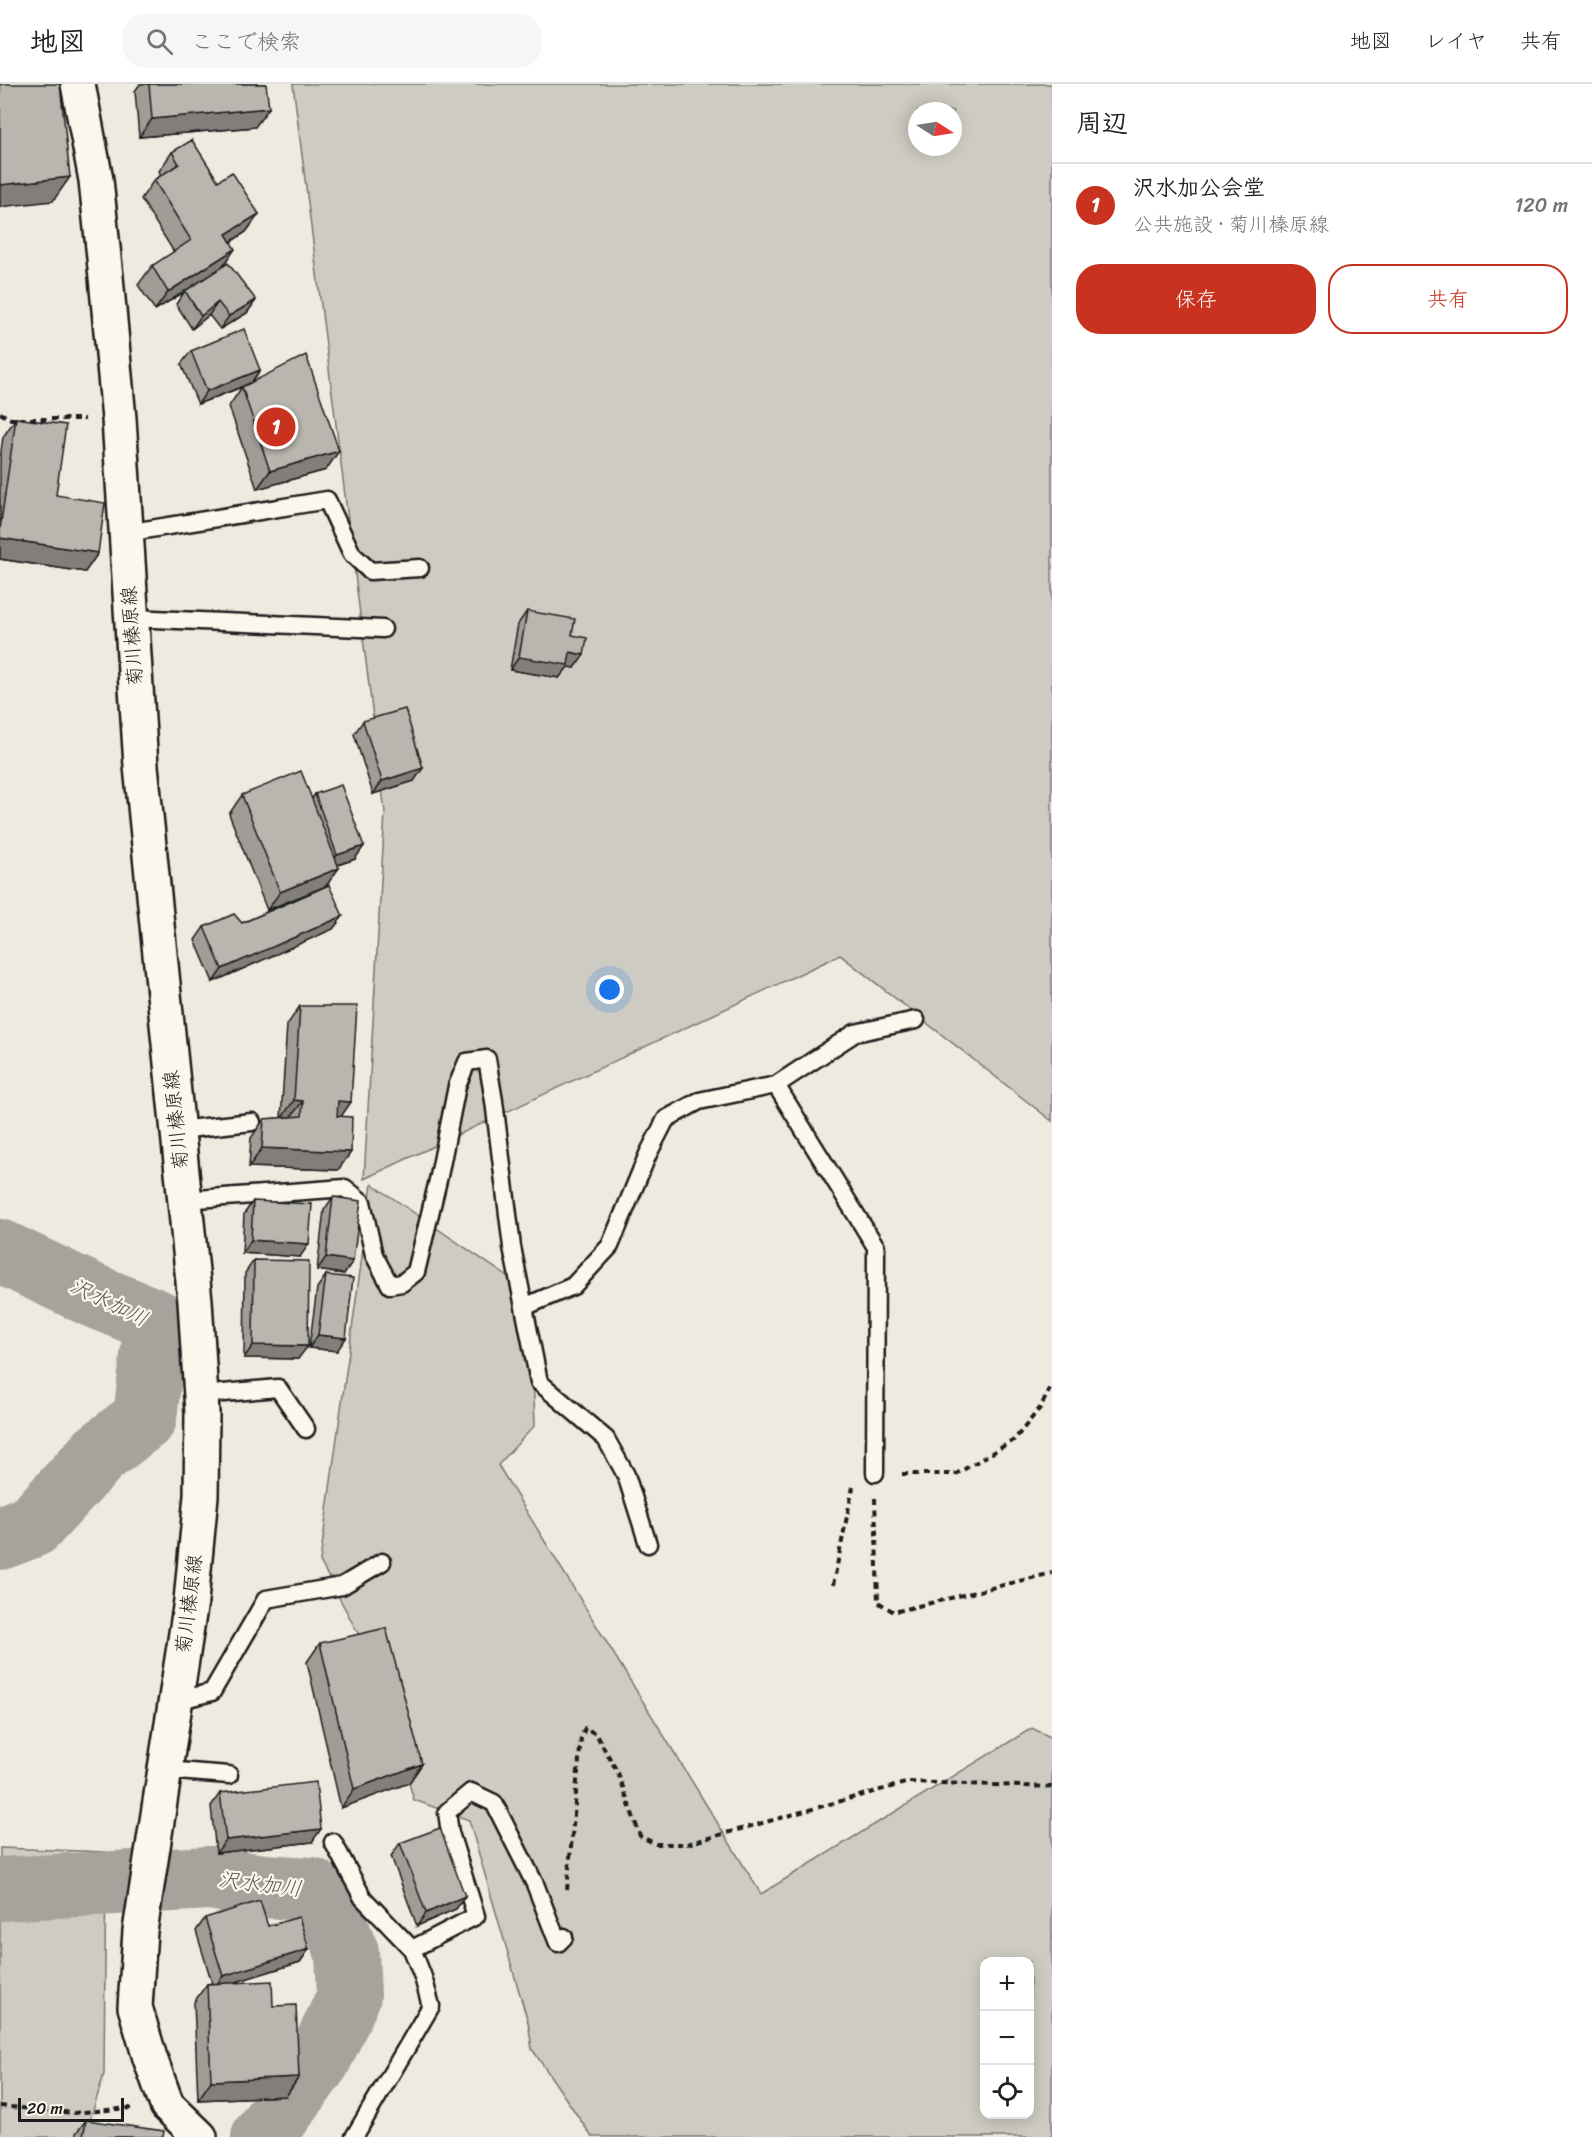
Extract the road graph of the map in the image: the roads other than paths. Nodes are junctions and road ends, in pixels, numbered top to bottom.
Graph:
1 (78, 84) edge
2 (126, 532) junction
3 (420, 568) dead end
4 (131, 618) junction
5 (383, 629) dead end
6 (916, 1020) dead end
7 (777, 1084) junction
8 (252, 1122) dead end
9 (178, 1130) junction
10 (184, 1200) junction
11 (524, 1307) junction
12 (201, 1395) junction
13 (306, 1429) dead end
14 (875, 1473) road end
15 (648, 1544) dead end
16 (382, 1562) dead end
17 (176, 1701) junction
18 (164, 1770) junction
19 (229, 1775) dead end
20 (333, 1842) dead end
21 (564, 1937) road end
22 (412, 1948) junction
23 (200, 2137) edge
24 (354, 2137) edge

1 - 2 main road, 菊川榛原線
2 - 3 lane
2 - 4 main road, 菊川榛原線
4 - 5 lane
4 - 9 main road, 菊川榛原線
6 - 7 lane
7 - 11 lane
7 - 14 lane
8 - 9 lane
9 - 10 main road, 菊川榛原線
10 - 11 lane
10 - 12 main road, 菊川榛原線
11 - 15 lane
12 - 13 lane
12 - 17 main road, 菊川榛原線
16 - 17 lane
17 - 18 main road, 菊川榛原線
18 - 19 lane
18 - 23 main road, 菊川榛原線
20 - 22 lane
21 - 22 lane
22 - 24 lane

